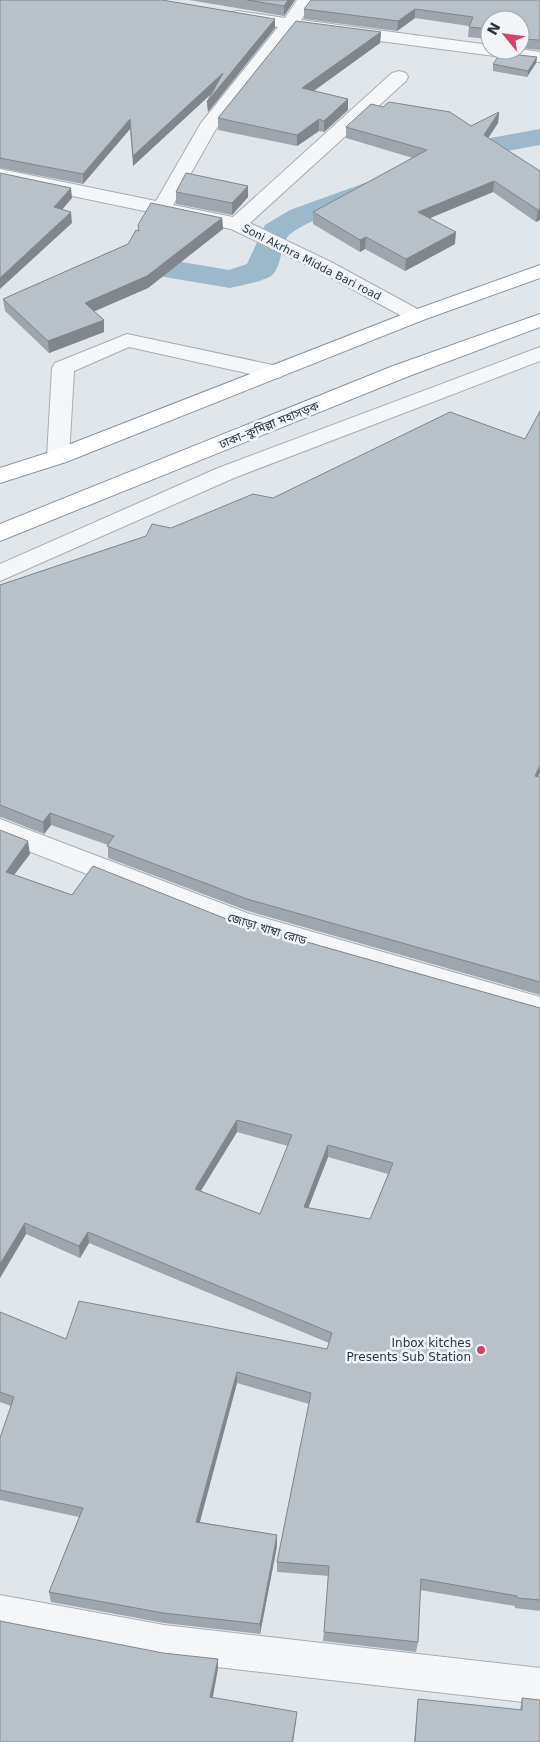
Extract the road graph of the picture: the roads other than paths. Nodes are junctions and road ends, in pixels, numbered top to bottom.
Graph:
1 (306, 0) edge
2 (222, 13) edge
3 (290, 24) junction
4 (540, 57) edge
5 (399, 77) dead end
6 (0, 175) edge
7 (161, 209) junction
8 (238, 225) junction
9 (540, 255) edge
10 (540, 271) edge
11 (416, 316) junction
12 (540, 320) edge
13 (540, 353) edge
14 (274, 372) junction
15 (58, 457) junction
16 (0, 476) edge
17 (0, 533) edge
18 (0, 573) edge
19 (0, 829) edge
20 (540, 1008) edge
21 (0, 1612) edge
22 (540, 1686) edge

1 - 3 street
2 - 3 street
3 - 4 street
3 - 7 street
5 - 8 street
6 - 7 street, Soni Akrhra Midda Bari road
7 - 8 street, Soni Akrhra Midda Bari road
8 - 11 street, Soni Akrhra Midda Bari road
9 - 11 highway
10 - 11 highway
11 - 14 highway
12 - 17 highway, ঢাকা–কুমিল্লা মহাসড়ক
13 - 18 street
14 - 15 highway
14 - 15 street
15 - 16 highway
19 - 20 street, জোড়া খাম্বা রোড
21 - 22 street

